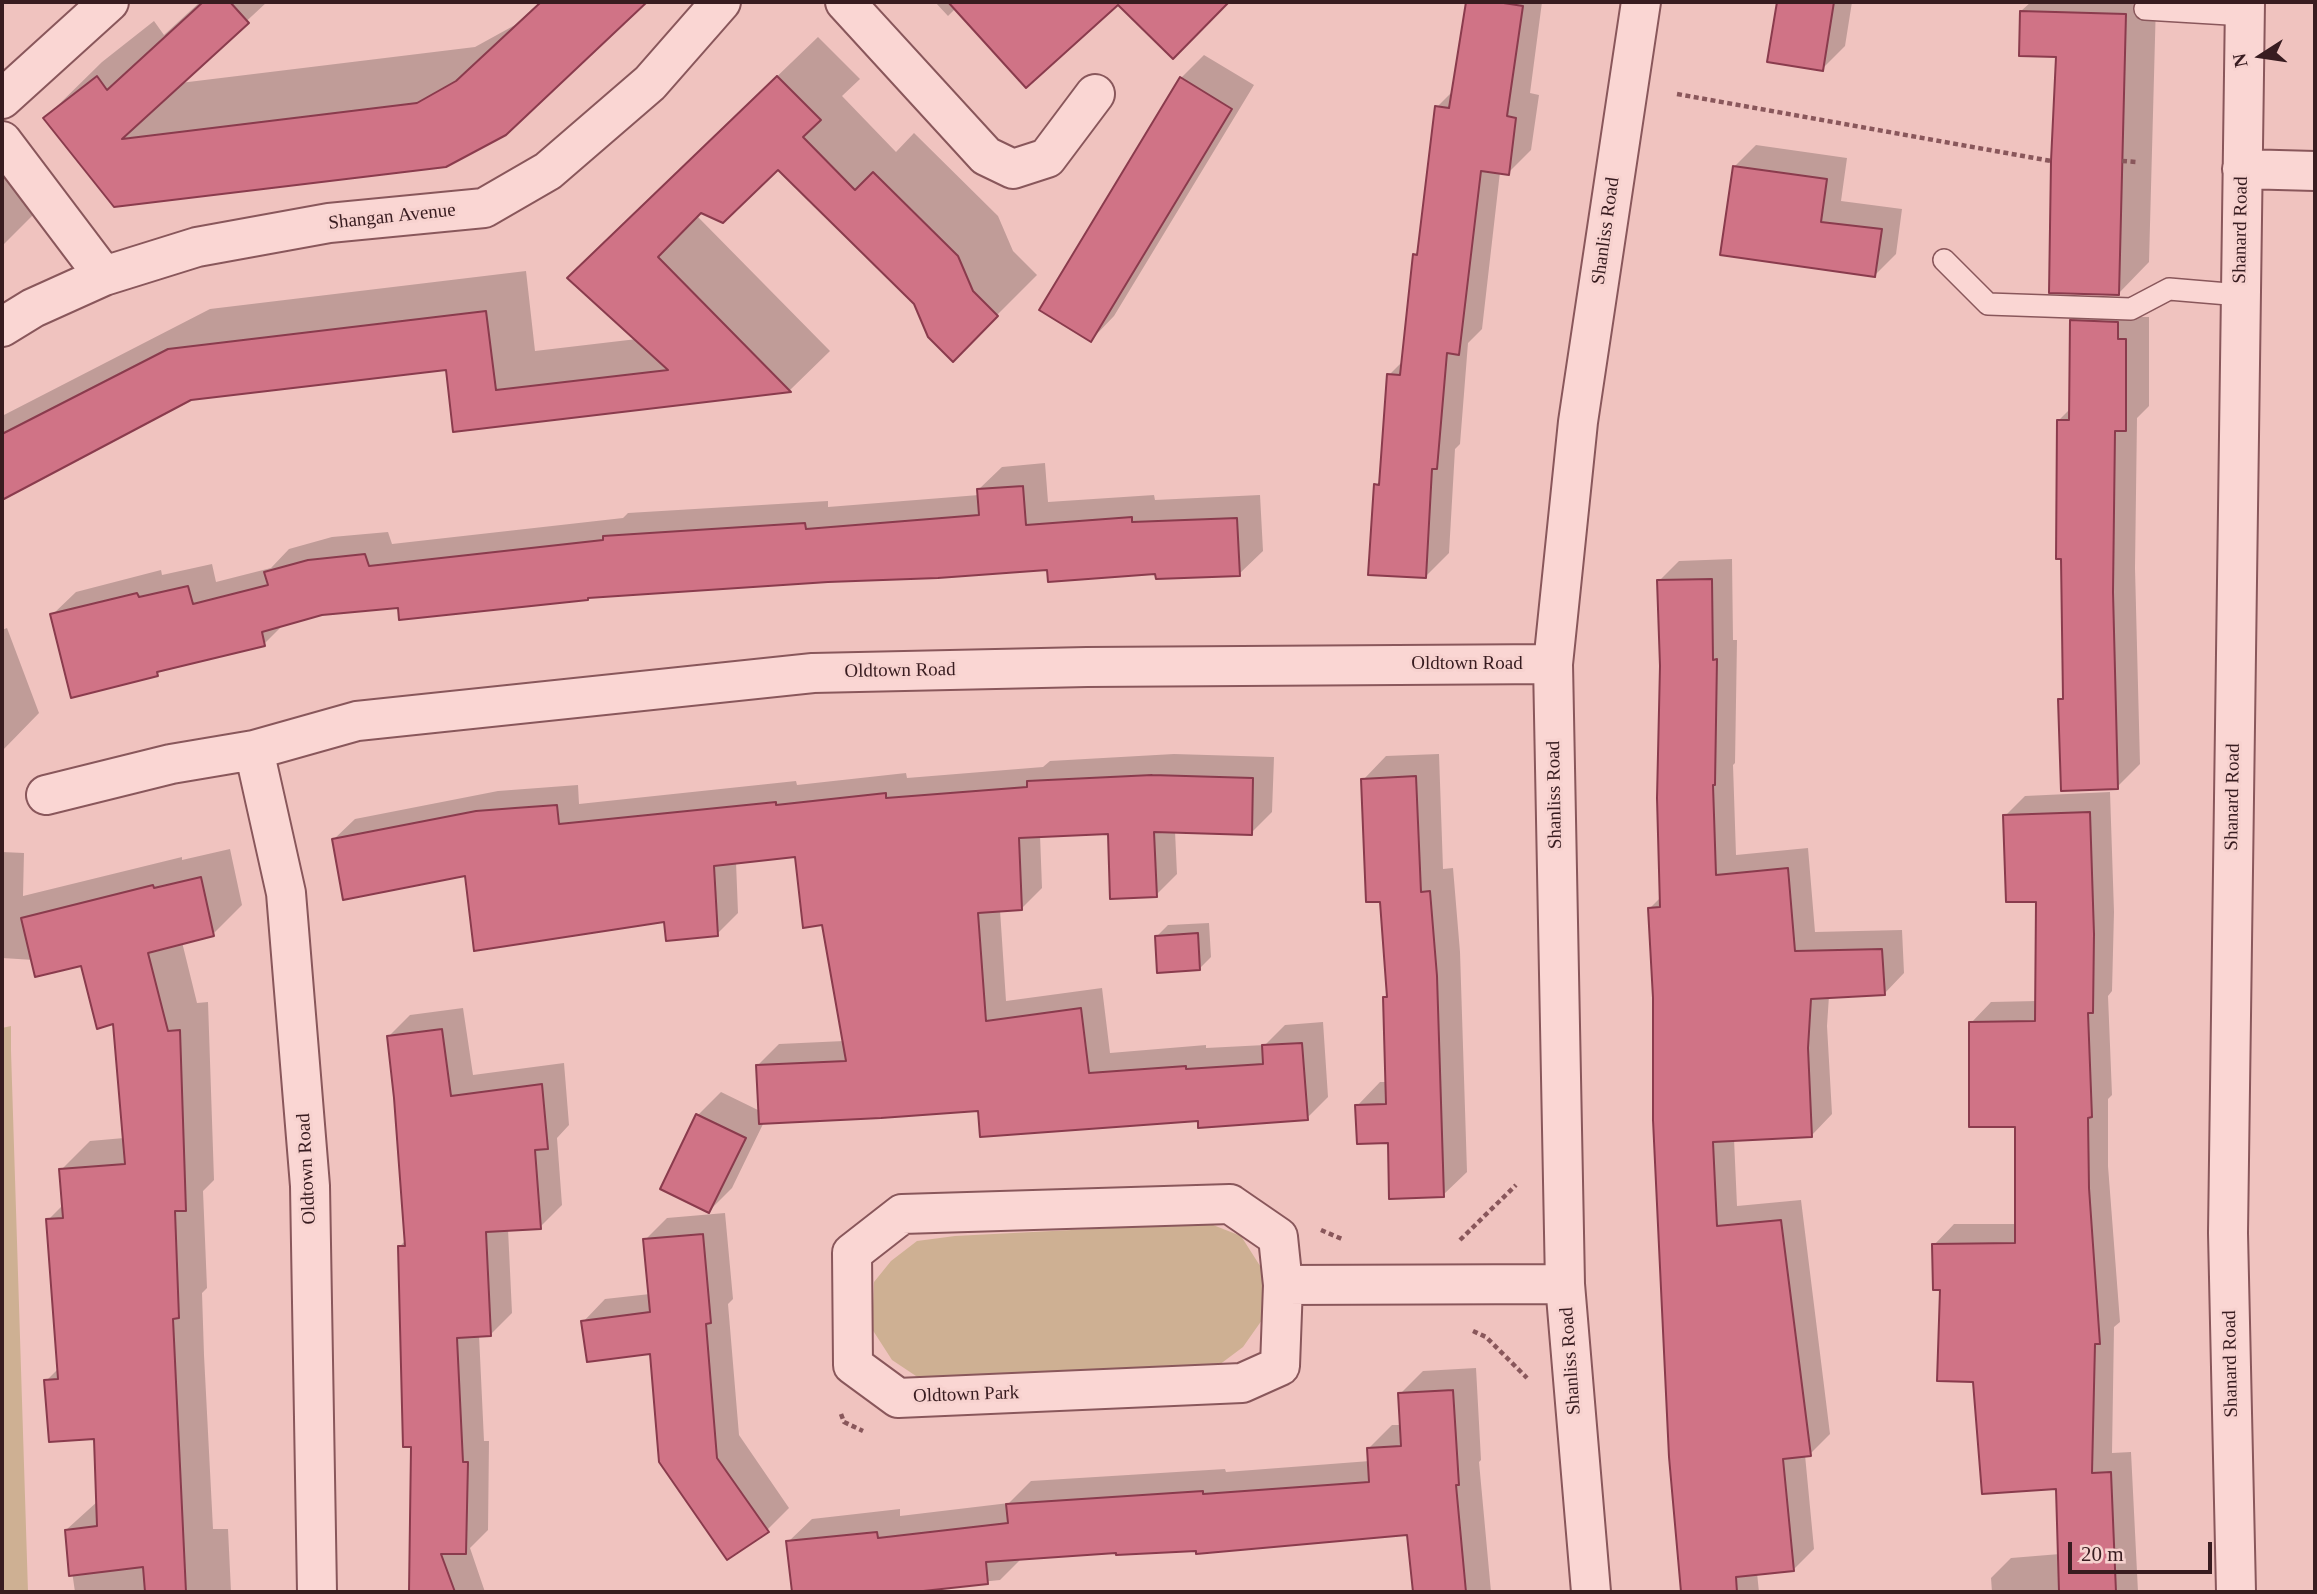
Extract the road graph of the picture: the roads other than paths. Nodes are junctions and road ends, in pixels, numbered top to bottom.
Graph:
1 (108, 2) edge
2 (721, 2) edge
3 (845, 2) edge
4 (1641, 2) edge
5 (2245, 8) edge
6 (2145, 9) dead end
7 (1095, 94) dead end
8 (2, 99) edge
9 (2, 141) edge
10 (2242, 169) junction
11 (2315, 172) edge
12 (1944, 260) dead end
13 (104, 276) junction
14 (2240, 295) junction
15 (2, 327) edge
16 (1553, 664) junction
17 (254, 750) junction
18 (46, 796) dead end
19 (1565, 1284) junction
20 (1283, 1285) junction
21 (317, 1592) edge
22 (1591, 1592) edge
23 (2236, 1592) edge

1 - 8 street
2 - 13 street, Shangan Avenue
3 - 7 street
4 - 16 street, Shanliss Road
5 - 6 lane
5 - 10 street, Shanard Road
9 - 13 street
10 - 11 street
10 - 14 street, Shanard Road
12 - 14 lane
13 - 15 street, Shangan Avenue
14 - 23 street, Shanard Road
16 - 17 street, Oldtown Road
16 - 19 street, Shanliss Road
17 - 18 street, Oldtown Road
17 - 21 street, Oldtown Road
19 - 20 street
19 - 22 street, Shanliss Road
20 - 20 street, Oldtown Park

